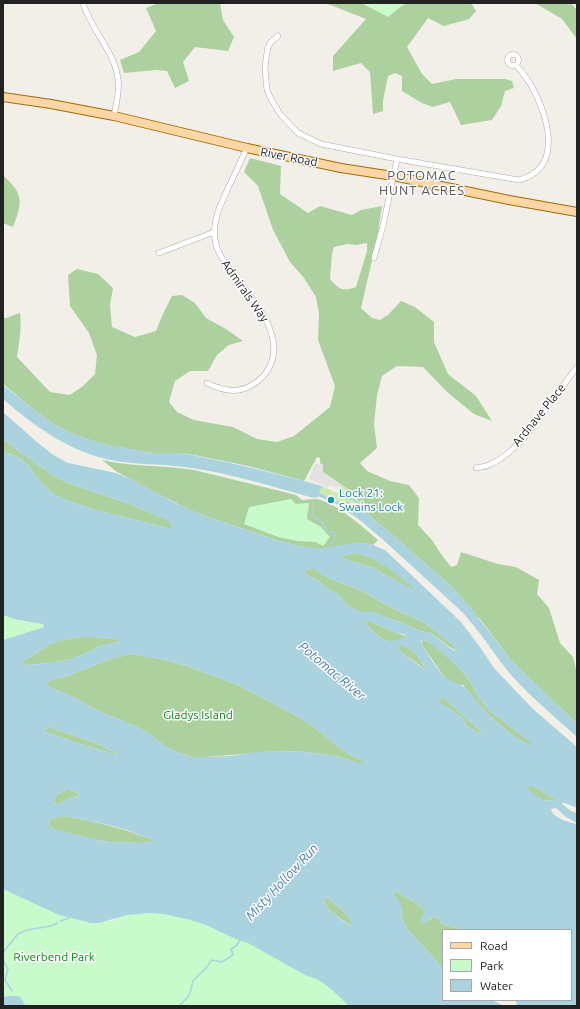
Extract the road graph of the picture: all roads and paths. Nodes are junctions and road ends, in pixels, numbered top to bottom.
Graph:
1 (83, 3) edge
2 (278, 36) dead end
3 (516, 65) dead end
4 (3, 97) edge
5 (114, 116) junction
6 (247, 148) junction
7 (397, 159) junction
8 (393, 176) junction
9 (577, 212) edge
10 (214, 232) junction
11 (159, 253) dead end
12 (374, 258) dead end
13 (577, 367) edge
14 (207, 384) dead end
15 (476, 468) dead end

1 - 5 street
2 - 7 street
3 - 7 street
4 - 5 main road, River Road
5 - 6 main road, River Road
6 - 8 main road, River Road
6 - 10 street, Admirals Way
7 - 8 street
8 - 9 main road, River Road
8 - 12 street
10 - 11 street
10 - 14 street, Admirals Way
13 - 15 street, Ardnave Place

